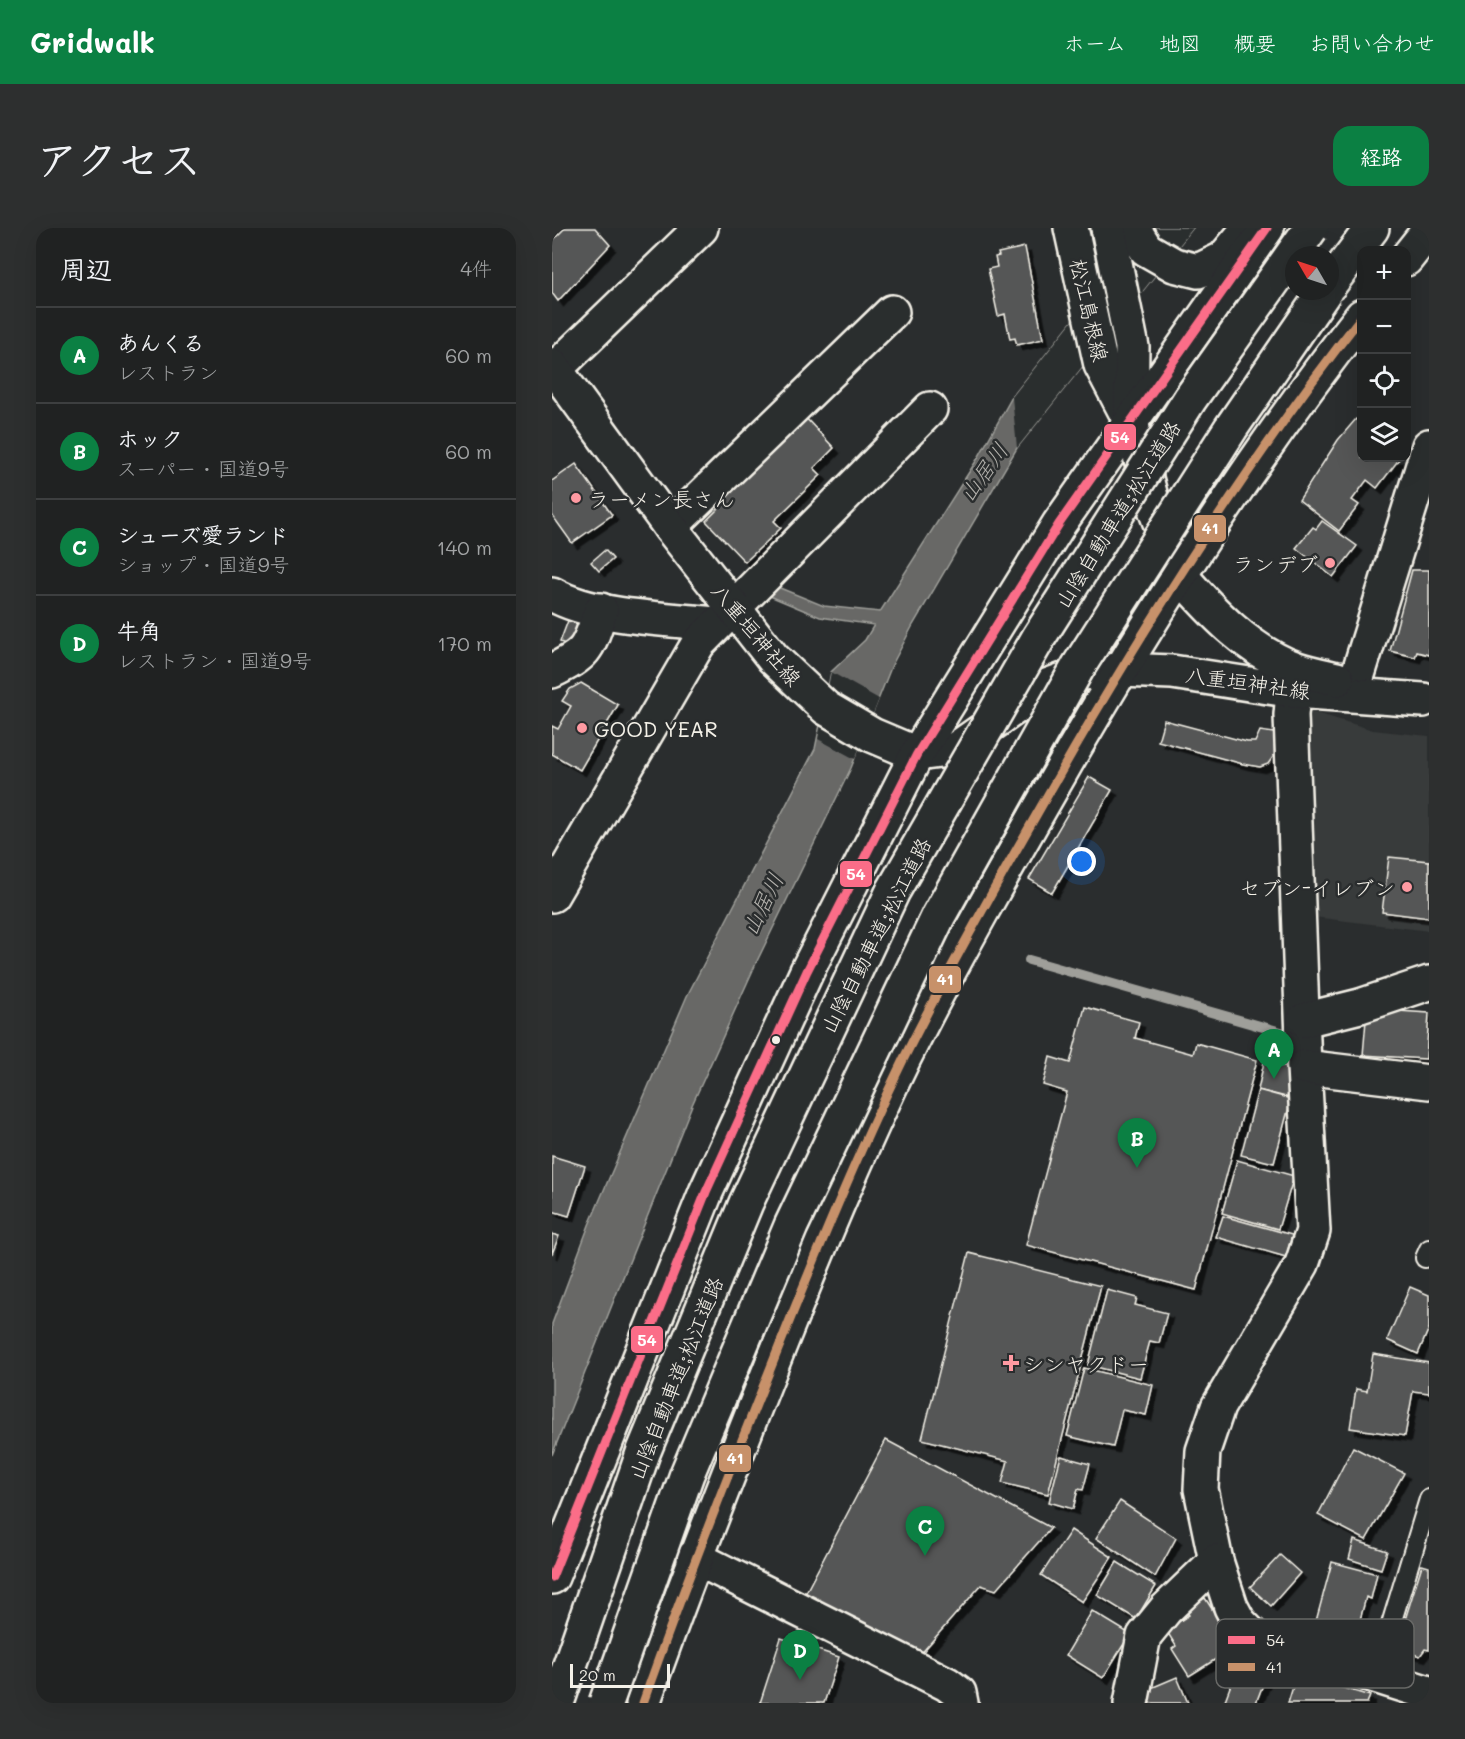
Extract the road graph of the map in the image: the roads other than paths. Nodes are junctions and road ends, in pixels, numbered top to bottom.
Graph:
1 (701, 228) edge
2 (1071, 228) edge
3 (1108, 228) edge
4 (1133, 228) edge
5 (1249, 228) edge
6 (1267, 228) edge
7 (1311, 228) edge
8 (1372, 228) edge
9 (1429, 230) edge
10 (1411, 254) edge
11 (1339, 272) edge
12 (1319, 300) edge
13 (892, 312) dead end
14 (1357, 322) edge
15 (554, 367) edge
16 (930, 409) dead end
17 (1131, 422) junction
18 (1429, 446) edge
19 (670, 528) junction
20 (1179, 574) junction
21 (552, 594) edge
22 (601, 610) junction
23 (725, 617) junction
24 (1120, 670) junction
25 (552, 671) edge
26 (1294, 680) junction
27 (1355, 684) junction
28 (1426, 700) edge
29 (917, 754) junction
30 (552, 895) edge
31 (1429, 982) edge
32 (1304, 1020) junction
33 (1304, 1067) junction
34 (1429, 1082) edge
35 (1429, 1499) edge
36 (694, 1557) junction
37 (1216, 1561) junction
38 (552, 1577) edge
39 (1237, 1619) edge
40 (1393, 1619) edge
41 (1412, 1688) edge
42 (1429, 1693) edge
43 (557, 1703) edge
44 (606, 1703) edge
45 (644, 1703) edge
46 (961, 1703) edge
47 (1131, 1703) edge

1 - 15 main road
2 - 17 main road, 松江島根線
3 - 17 main road, 松江島根線
4 - 5 main road
6 - 17 main road
7 - 43 main road, 山陰自動車道;松江道路, bridge
8 - 11 main road
9 - 10 main road
12 - 44 main road, bridge
13 - 19 main road
14 - 20 main road
15 - 19 main road, 八重垣神社線
16 - 23 main road
17 - 20 main road, 松江島根線
17 - 29 main road
18 - 27 main road
19 - 23 main road, 八重垣神社線
20 - 24 main road
20 - 26 main road, 八重垣神社線
21 - 22 main road
22 - 23 main road
22 - 25 main road
23 - 29 main road, 八重垣神社線
23 - 30 main road
24 - 26 main road, 八重垣神社線
24 - 29 main road, 八重垣神社線
24 - 36 main road
26 - 27 main road, 八重垣神社線
26 - 28 main road, 八重垣神社線
26 - 32 main road
27 - 28 main road, 八重垣神社線
29 - 38 main road
31 - 32 main road
32 - 33 main road
33 - 34 main road
33 - 37 main road
35 - 40 lane
36 - 45 main road
36 - 46 main road
37 - 39 main road
37 - 47 main road
41 - 42 main road

